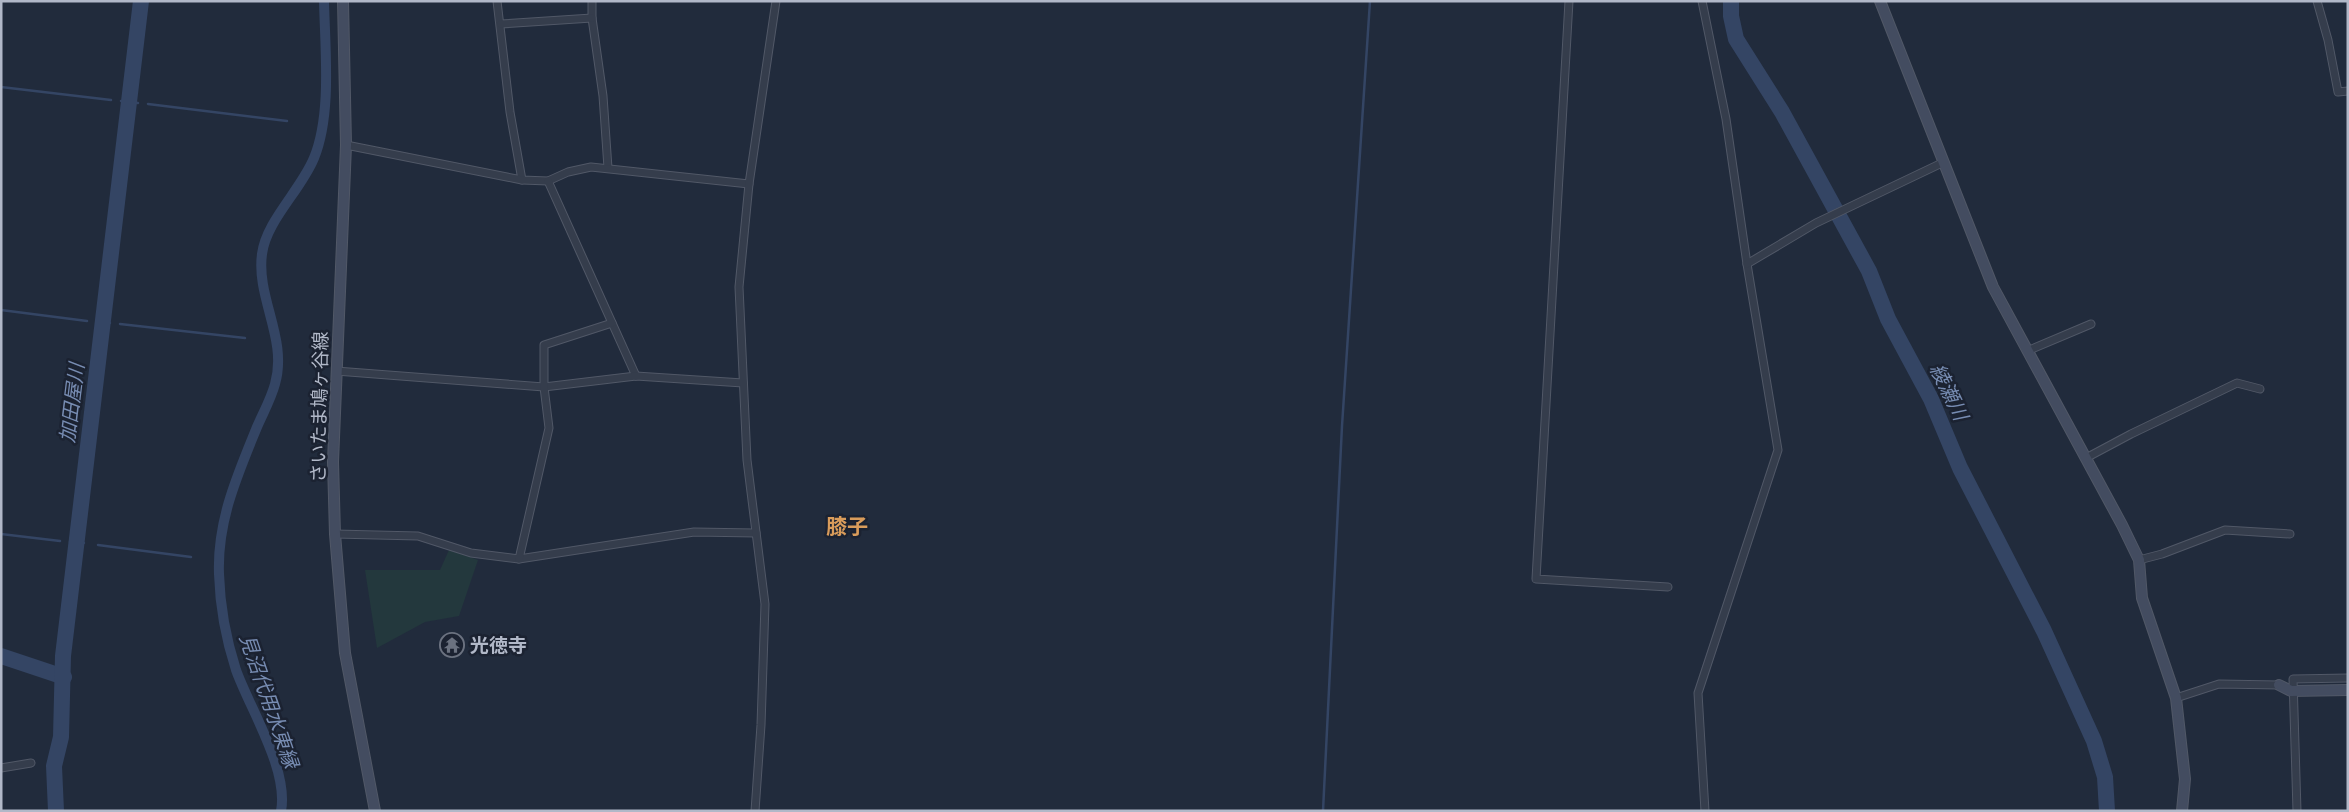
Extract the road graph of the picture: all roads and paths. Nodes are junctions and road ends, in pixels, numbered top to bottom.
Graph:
1 (343, 1) edge
2 (497, 1) edge
3 (592, 1) edge
4 (776, 1) edge
5 (1569, 1) edge
6 (1702, 1) edge
7 (1880, 1) edge
8 (2317, 1) edge
9 (592, 18) junction
10 (500, 24) junction
11 (2348, 91) edge
12 (346, 145) junction
13 (1944, 162) junction
14 (608, 168) junction
15 (522, 180) junction
16 (548, 181) junction
17 (750, 184) junction
18 (1747, 264) junction
19 (612, 323) junction
20 (2091, 324) dead end
21 (2027, 351) junction
22 (336, 371) junction
23 (636, 376) junction
24 (743, 384) junction
25 (544, 387) junction
26 (2260, 389) dead end
27 (2086, 458) junction
28 (756, 533) junction
29 (335, 534) junction
30 (2290, 534) dead end
31 (519, 559) junction
32 (2138, 560) junction
33 (1668, 587) dead end
34 (2348, 678) edge
35 (2279, 685) joint
36 (2348, 690) edge
37 (2291, 691) junction
38 (2176, 698) junction
39 (31, 763) dead end
40 (1, 768) edge
41 (375, 811) edge
42 (754, 811) edge
43 (1705, 811) edge
44 (2182, 811) edge
45 (2297, 811) edge

1 - 12 street, さいたま鳩ヶ谷線
2 - 10 street
3 - 9 street
4 - 17 street
5 - 33 street
6 - 18 street
7 - 13 street
8 - 11 street
9 - 10 street
9 - 14 street
10 - 15 street
12 - 15 street
12 - 22 street, さいたま鳩ヶ谷線
13 - 18 street
13 - 21 street
14 - 16 street
14 - 17 street
15 - 16 street
16 - 19 street
17 - 24 street
18 - 43 street
19 - 23 street
19 - 25 street
20 - 21 street
21 - 27 street
22 - 25 street
22 - 29 street, さいたま鳩ヶ谷線
23 - 24 street
23 - 25 street
24 - 28 street
25 - 31 street
26 - 27 street
27 - 32 street
28 - 31 street
28 - 42 street
29 - 31 street
29 - 41 street, さいたま鳩ヶ谷線
30 - 32 street
32 - 38 street
34 - 37 street
35 - 37 street
35 - 38 street
36 - 37 street
37 - 45 street
38 - 44 street
39 - 40 street

